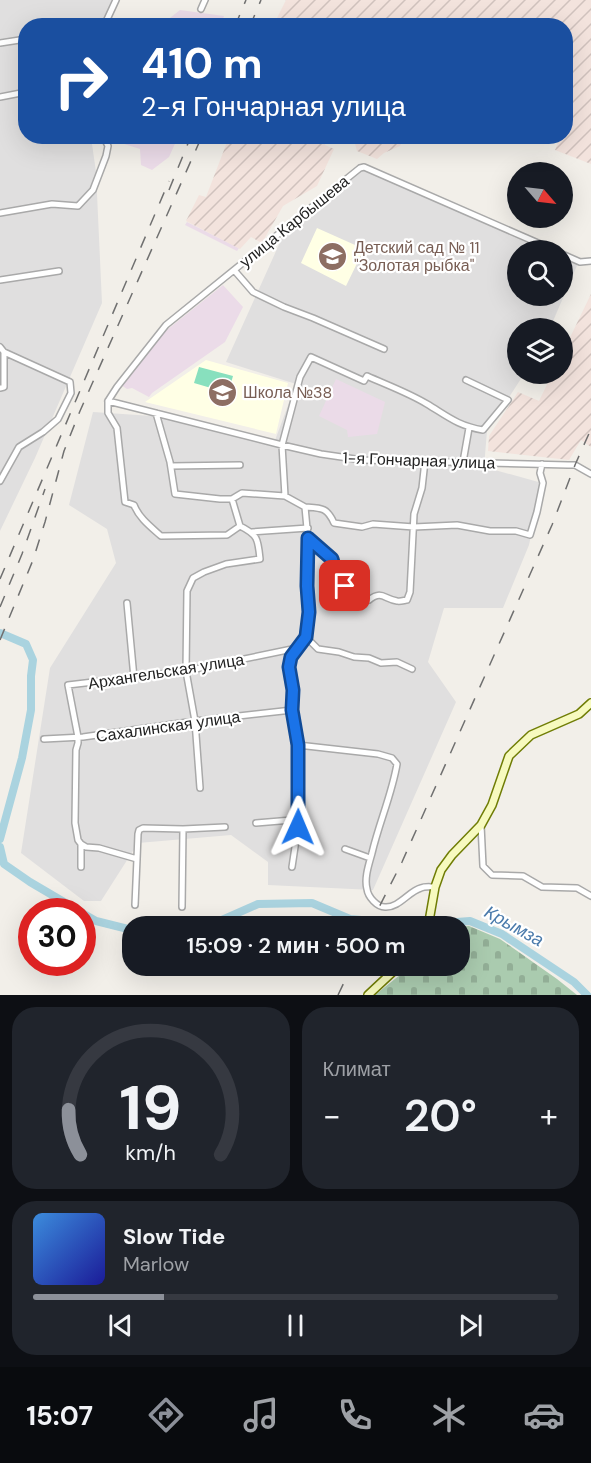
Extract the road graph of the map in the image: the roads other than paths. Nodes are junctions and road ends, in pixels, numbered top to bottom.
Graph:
1 (116, 0) edge
2 (205, 0) edge
3 (201, 9) dead end
4 (108, 18) edge
5 (18, 40) edge
6 (0, 43) edge
7 (18, 94) edge
8 (0, 97) edge
9 (107, 144) edge
10 (0, 213) edge
11 (531, 240) edge
12 (573, 259) edge
13 (591, 261) edge
14 (234, 270) junction
15 (59, 271) dead end
16 (0, 280) edge
17 (2, 349) edge
18 (384, 349) dead end
19 (466, 380) dead end
20 (0, 388) edge
21 (108, 401) junction
22 (156, 413) junction
23 (469, 428) junction
24 (282, 446) junction
25 (425, 461) junction
26 (463, 462) junction
27 (542, 464) junction
28 (240, 465) dead end
29 (171, 466) junction
30 (591, 474) edge
31 (0, 481) edge
32 (285, 496) junction
33 (232, 499) junction
34 (305, 507) junction
35 (240, 526) junction
36 (414, 527) junction
37 (308, 528) junction
38 (252, 532) junction
39 (308, 538) junction
40 (127, 603) dead end
41 (306, 637) junction
42 (298, 648) junction
43 (412, 669) dead end
44 (186, 671) junction
45 (134, 678) junction
46 (591, 703) edge
47 (292, 710) junction
48 (195, 721) junction
49 (78, 737) junction
50 (44, 739) dead end
51 (298, 745) junction
52 (200, 788) dead end
53 (298, 821) junction
54 (256, 822) dead end
55 (481, 825) junction
56 (225, 827) dead end
57 (183, 829) junction
58 (81, 844) junction
59 (345, 849) dead end
60 (370, 858) junction
61 (137, 860) junction
62 (81, 867) dead end
63 (292, 867) dead end
64 (435, 887) junction
65 (591, 896) edge
66 (135, 905) dead end
67 (182, 907) dead end
68 (430, 916) edge
69 (388, 976) edge
70 (368, 995) edge

1 - 4 street
2 - 3 street
5 - 6 street
7 - 8 street
9 - 10 street
11 - 14 street, улица Карбышева
12 - 13 street
14 - 18 street
14 - 21 street, улица Карбышева
15 - 16 street
17 - 20 street
17 - 31 street
19 - 23 street
21 - 22 street, 1-я Гончарная улица
21 - 35 street
22 - 24 street, 1-я Гончарная улица
22 - 29 street
23 - 24 street
23 - 26 street
24 - 25 street, 1-я Гончарная улица
24 - 32 street
25 - 26 street, 1-я Гончарная улица
25 - 36 street
26 - 27 street, 1-я Гончарная улица
27 - 30 street, 1-я Гончарная улица
27 - 36 street
28 - 29 street
29 - 33 street
32 - 33 street
32 - 34 street
33 - 35 street
34 - 36 street
34 - 37 street
35 - 38 street
36 - 39 street
37 - 38 street
37 - 39 street
38 - 44 street
39 - 41 street
40 - 45 street
41 - 42 street
41 - 43 street
42 - 44 street, Архангельская улица
42 - 47 street
44 - 45 street, Архангельская улица
44 - 48 street
45 - 49 street, Архангельская улица
46 - 55 street
47 - 48 street, Сахалинская улица
47 - 51 street
48 - 49 street, Сахалинская улица
48 - 52 street
49 - 50 street, Сахалинская улица
49 - 58 street
51 - 53 street
51 - 60 street
53 - 54 street
53 - 63 street
55 - 64 street
55 - 65 street
56 - 57 street
57 - 61 street
57 - 67 street
58 - 61 street
58 - 62 street
59 - 60 street
60 - 64 street
61 - 66 street
64 - 68 street
69 - 70 street

